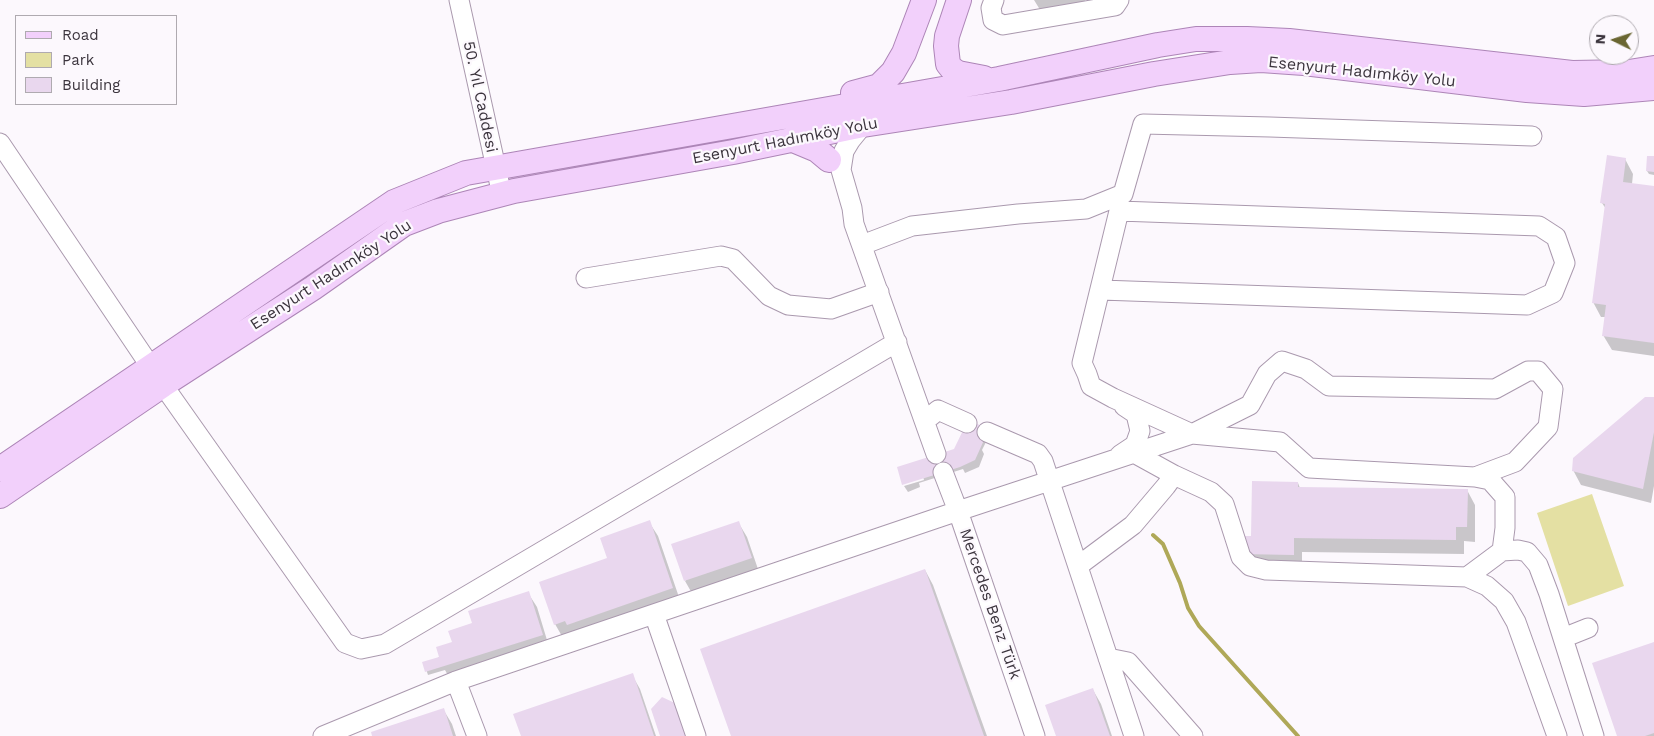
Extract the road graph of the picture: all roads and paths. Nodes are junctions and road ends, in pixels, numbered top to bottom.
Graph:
1 (459, 0) edge
2 (924, 0) edge
3 (959, 0) edge
4 (994, 0) edge
5 (1119, 0) edge
6 (1654, 68) edge
7 (998, 79) junction
8 (1654, 88) edge
9 (837, 108) junction
10 (804, 114) junction
11 (863, 125) junction
12 (830, 132) junction
13 (1532, 136) dead end
14 (793, 140) junction
15 (0, 143) edge
16 (829, 160) junction
17 (496, 168) junction
18 (502, 194) junction
19 (854, 224) junction
20 (862, 245) junction
21 (586, 278) dead end
22 (1101, 290) junction
23 (879, 292) junction
24 (897, 342) junction
25 (157, 375) junction
26 (1113, 398) junction
27 (924, 418) junction
28 (967, 423) dead end
29 (987, 432) dead end
30 (1192, 434) junction
31 (936, 454) dead end
32 (1134, 454) junction
33 (1113, 460) junction
34 (0, 469) edge
35 (943, 472) dead end
36 (1174, 474) junction
37 (1475, 477) junction
38 (1050, 481) junction
39 (0, 496) edge
40 (958, 511) junction
41 (1502, 551) junction
42 (1078, 566) junction
43 (1467, 577) junction
44 (654, 614) junction
45 (1588, 628) dead end
46 (1563, 638) junction
47 (1108, 658) junction
48 (456, 681) junction
49 (323, 736) edge
50 (477, 736) edge
51 (696, 736) edge
52 (1035, 736) edge
53 (1134, 736) edge
54 (1193, 736) edge
55 (1557, 736) edge
56 (1594, 736) edge

1 - 17 street, 50. Yıl Caddesi
2 - 10 main road
3 - 7 main road
4 - 5 street
6 - 7 main road, Esenyurt Hadımköy Yolu
7 - 9 main road, Esenyurt Hadımköy Yolu
8 - 11 main road, Esenyurt Hadımköy Yolu
9 - 10 main road, Esenyurt Hadımköy Yolu
9 - 12 street
10 - 17 main road, Esenyurt Hadımköy Yolu
11 - 12 main road, Esenyurt Hadımköy Yolu
11 - 19 street
12 - 14 main road, Esenyurt Hadımköy Yolu
12 - 16 street
13 - 20 street
14 - 16 main road
14 - 18 main road, Esenyurt Hadımköy Yolu
15 - 25 street
16 - 19 street
17 - 18 street, 50. Yıl Caddesi
17 - 25 main road, Esenyurt Hadımköy Yolu
18 - 25 main road, Esenyurt Hadımköy Yolu
19 - 20 street
20 - 23 street
21 - 23 street
22 - 22 street
22 - 26 street
23 - 24 street
24 - 25 street
24 - 27 street
25 - 34 main road, Esenyurt Hadımköy Yolu
25 - 39 main road, Esenyurt Hadımköy Yolu
26 - 30 street
26 - 33 street
27 - 28 street
27 - 31 street
29 - 38 street
30 - 32 street
30 - 37 street
30 - 37 street
32 - 33 street
32 - 36 street
33 - 38 street
35 - 40 street, Mercedes Benz Türk
36 - 42 street
36 - 43 street
37 - 41 street
38 - 40 street
38 - 42 street
40 - 44 street
40 - 52 street, Mercedes Benz Türk
41 - 43 street
41 - 46 street
42 - 47 street
43 - 55 street
44 - 48 street
44 - 51 street
45 - 46 street
46 - 56 street
47 - 53 street
47 - 54 street
48 - 49 street
48 - 50 street

